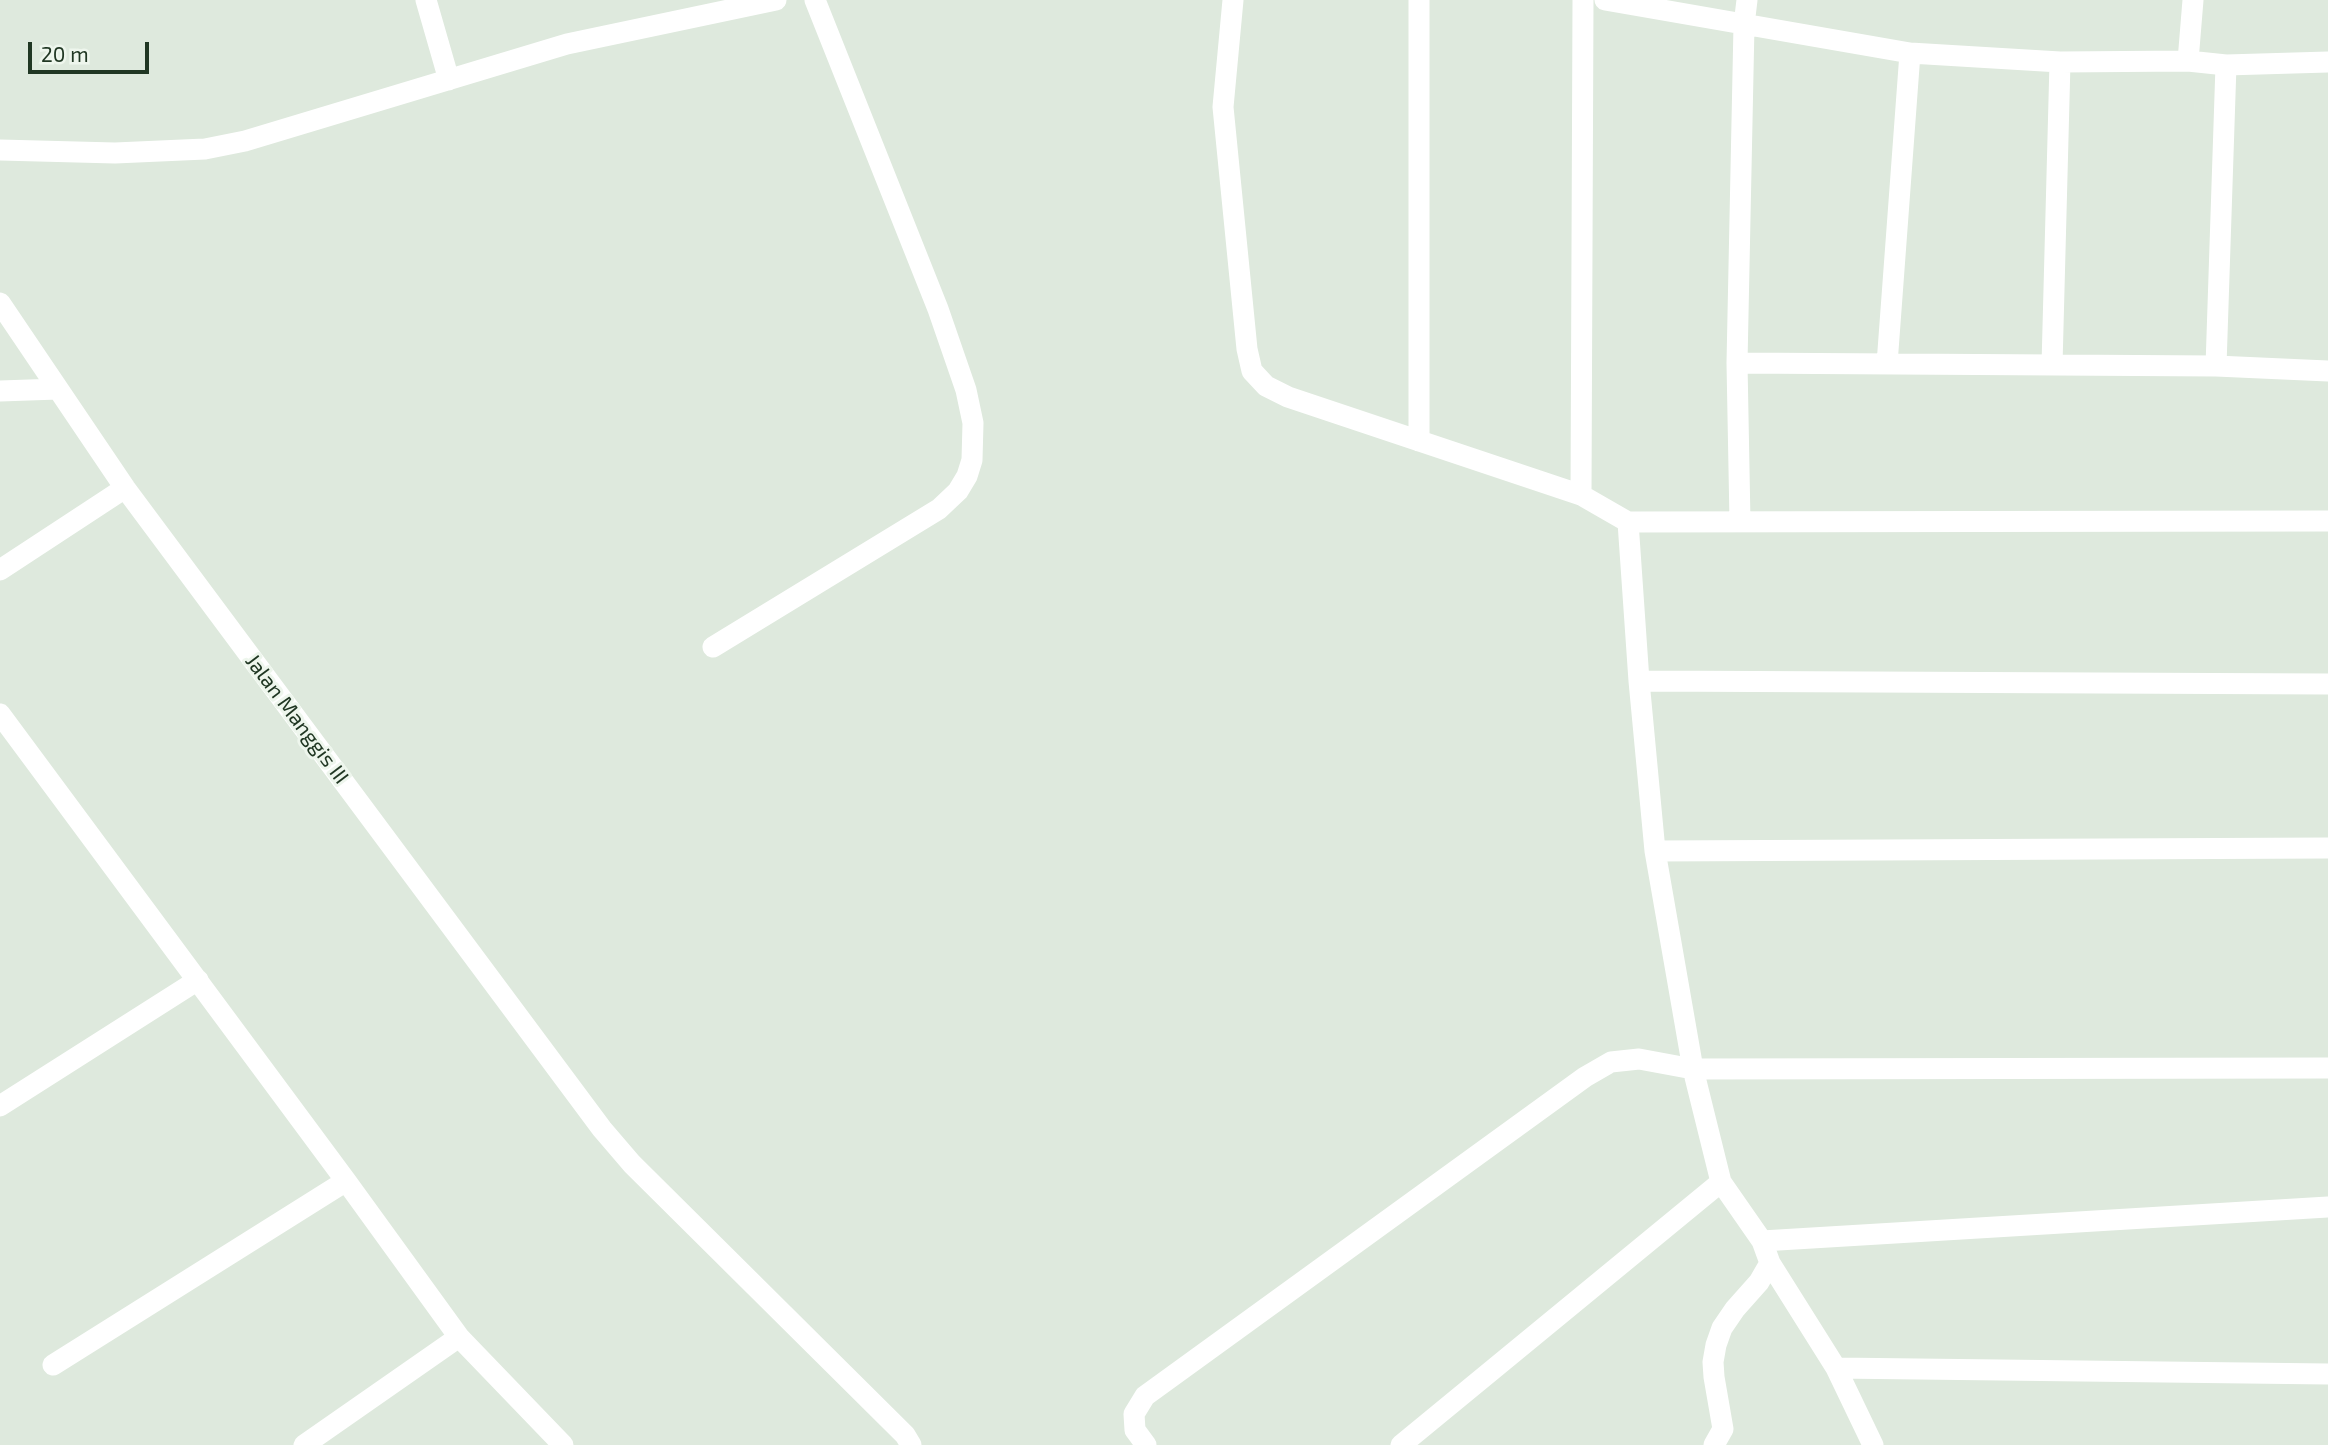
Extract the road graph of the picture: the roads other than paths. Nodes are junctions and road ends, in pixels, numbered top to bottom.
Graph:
1 (426, 0) edge
2 (815, 0) edge
3 (1233, 0) edge
4 (1419, 0) edge
5 (1583, 0) edge
6 (1605, 0) edge
7 (1747, 0) edge
8 (2193, 0) edge
9 (771, 1) edge
10 (1744, 24) junction
11 (1910, 53) junction
12 (2188, 61) junction
13 (2328, 61) edge
14 (2060, 62) junction
15 (2226, 65) junction
16 (449, 80) junction
17 (0, 150) edge
18 (0, 303) edge
19 (1737, 363) junction
20 (1887, 365) junction
21 (2052, 365) junction
22 (2216, 366) junction
23 (2328, 371) edge
24 (58, 389) junction
25 (0, 391) edge
26 (1419, 441) junction
27 (125, 488) junction
28 (1581, 495) junction
29 (2328, 521) edge
30 (1628, 522) junction
31 (1740, 522) junction
32 (0, 570) edge
33 (713, 647) dead end
34 (1639, 681) junction
35 (2328, 684) edge
36 (0, 714) edge
37 (2328, 848) edge
38 (1655, 851) junction
39 (198, 980) junction
40 (1693, 1069) junction
41 (2328, 1069) edge
42 (0, 1107) edge
43 (346, 1181) junction
44 (1721, 1182) junction
45 (2328, 1207) edge
46 (1762, 1241) junction
47 (1770, 1263) junction
48 (458, 1337) junction
49 (53, 1365) dead end
50 (1836, 1368) junction
51 (2328, 1374) edge
52 (304, 1445) edge
53 (563, 1445) edge
54 (911, 1445) edge
55 (1146, 1445) edge
56 (1401, 1445) edge
57 (1714, 1445) edge
58 (1873, 1445) edge

1 - 16 street
2 - 33 street
3 - 26 street
4 - 26 street
5 - 28 street
6 - 10 street
7 - 10 street
8 - 12 street
9 - 16 street
10 - 11 street
10 - 19 street
11 - 14 street
11 - 20 street
12 - 14 street
12 - 15 street
13 - 15 street
14 - 21 street
15 - 22 street
16 - 17 street
18 - 24 street, Jalan Manggis III
19 - 20 street
19 - 31 street
20 - 21 street
21 - 22 street
22 - 23 street
24 - 25 street
24 - 27 street, Jalan Manggis III
26 - 28 street
27 - 32 street
27 - 54 street, Jalan Manggis III
28 - 30 street
29 - 31 street
30 - 31 street
30 - 34 street
34 - 35 street
34 - 38 street
36 - 39 street
37 - 38 street
38 - 40 street
39 - 42 street
39 - 43 street
40 - 41 street
40 - 44 street
40 - 55 street
43 - 48 street
43 - 49 street
44 - 46 street
44 - 56 street
45 - 46 street
46 - 47 street
47 - 50 street
47 - 57 street
48 - 52 street
48 - 53 street
50 - 51 street
50 - 58 street

